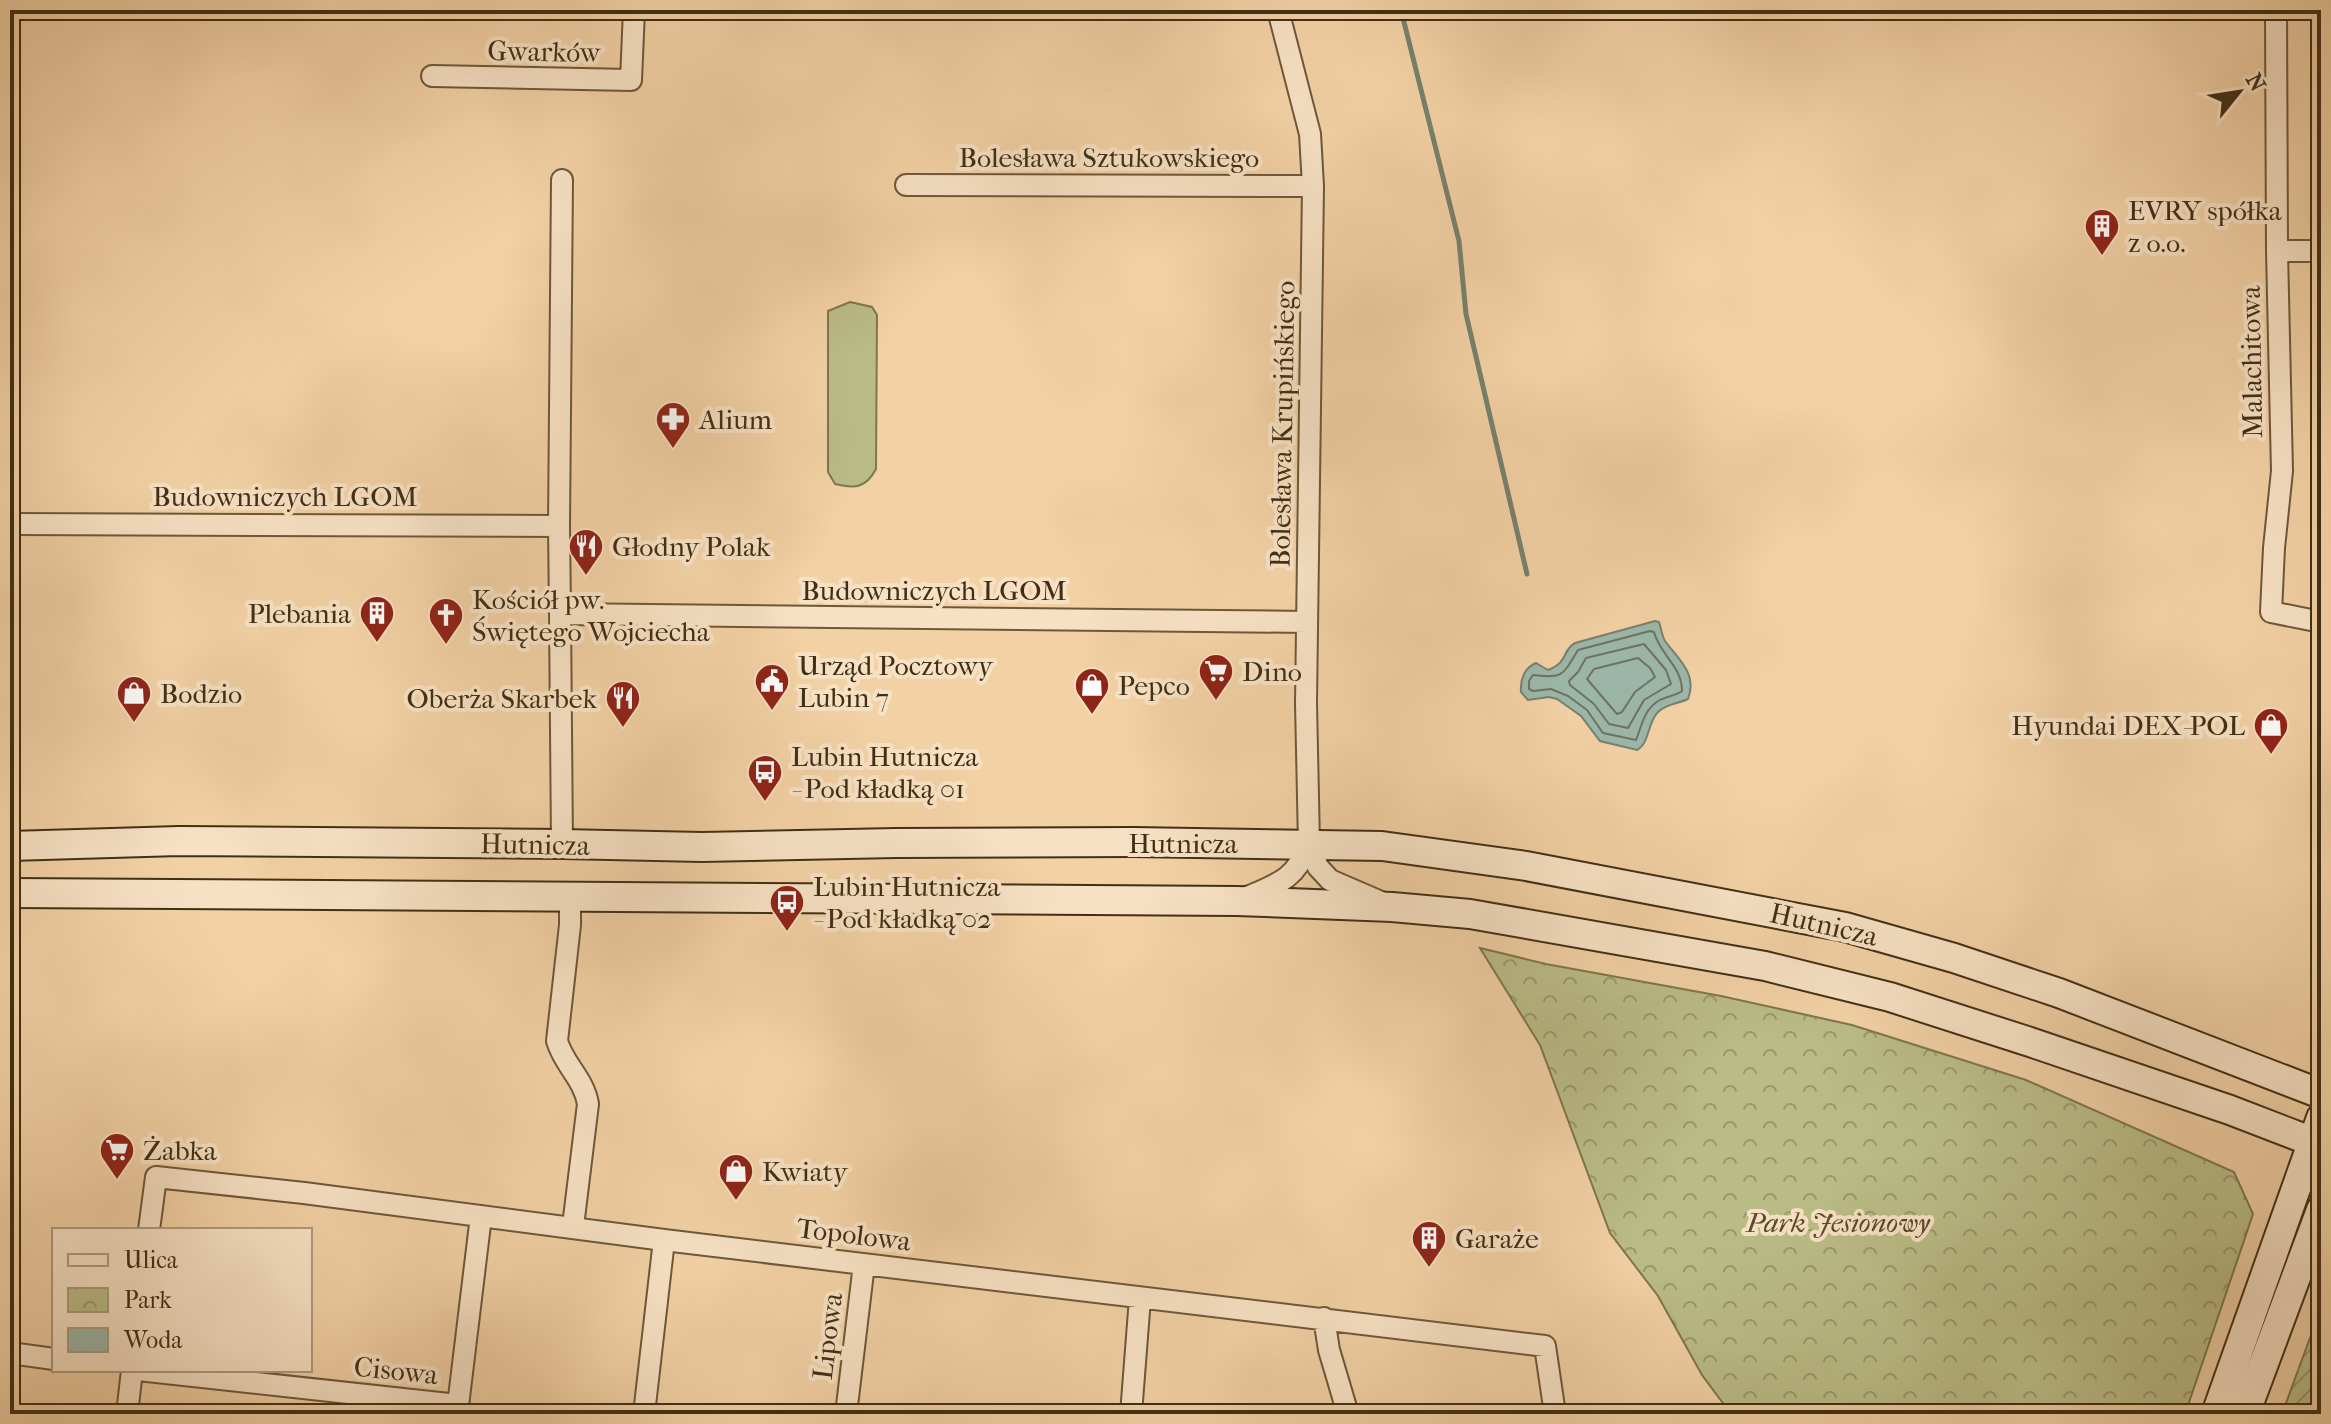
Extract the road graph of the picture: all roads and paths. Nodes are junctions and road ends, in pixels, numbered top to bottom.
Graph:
1 (634, 10) edge
2 (1278, 10) edge
3 (2276, 10) edge
4 (432, 76) dead end
5 (562, 180) dead end
6 (906, 185) dead end
7 (1313, 186) junction
8 (2277, 251) junction
9 (2321, 251) edge
10 (10, 524) edge
11 (559, 526) junction
12 (560, 614) junction
13 (1307, 622) junction
14 (2321, 622) edge
15 (562, 844) junction
16 (1309, 844) junction
17 (10, 846) edge
18 (10, 893) edge
19 (570, 898) junction
20 (1237, 901) junction
21 (1392, 907) junction
22 (2321, 1094) edge
23 (2318, 1135) edge
24 (2321, 1210) edge
25 (481, 1216) junction
26 (573, 1226) junction
27 (149, 1228) edge
28 (664, 1240) junction
29 (864, 1264) junction
30 (1140, 1298) junction
31 (1324, 1318) junction
32 (10, 1353) edge
33 (52, 1359) edge
34 (132, 1372) edge
35 (154, 1372) edge
36 (457, 1409) edge
37 (127, 1414) edge
38 (644, 1414) edge
39 (846, 1414) edge
40 (1131, 1414) edge
41 (1348, 1414) edge
42 (1555, 1414) edge
43 (2216, 1414) edge
44 (2245, 1414) edge

1 - 4 street, Gwarków
2 - 7 street, Bolesława Krupińskiego
3 - 8 street, Malachitowa
5 - 11 street
6 - 7 street, Bolesława Sztukowskiego
7 - 13 street, Bolesława Krupińskiego
8 - 9 street
8 - 14 street, Malachitowa
10 - 11 street, Budowniczych LGOM
11 - 12 street
12 - 13 street, Budowniczych LGOM
12 - 15 street
13 - 16 street, Bolesława Krupińskiego
15 - 16 main road, Hutnicza
15 - 17 main road, Hutnicza
16 - 20 street
16 - 21 street
16 - 22 main road, Hutnicza
18 - 19 main road, Hutnicza
19 - 20 main road, Hutnicza
19 - 26 street
20 - 21 main road, Hutnicza
21 - 23 main road, Hutnicza
23 - 43 main road
24 - 44 main road
25 - 26 street, Topolowa
25 - 27 street, Topolowa
25 - 36 street
26 - 28 street, Topolowa
28 - 29 street, Topolowa
28 - 38 street
29 - 30 street, Topolowa
29 - 39 street, Lipowa
30 - 31 street, Topolowa
30 - 40 street
31 - 41 street
31 - 42 street, Topolowa
32 - 33 street
34 - 37 street
35 - 36 street, Cisowa

